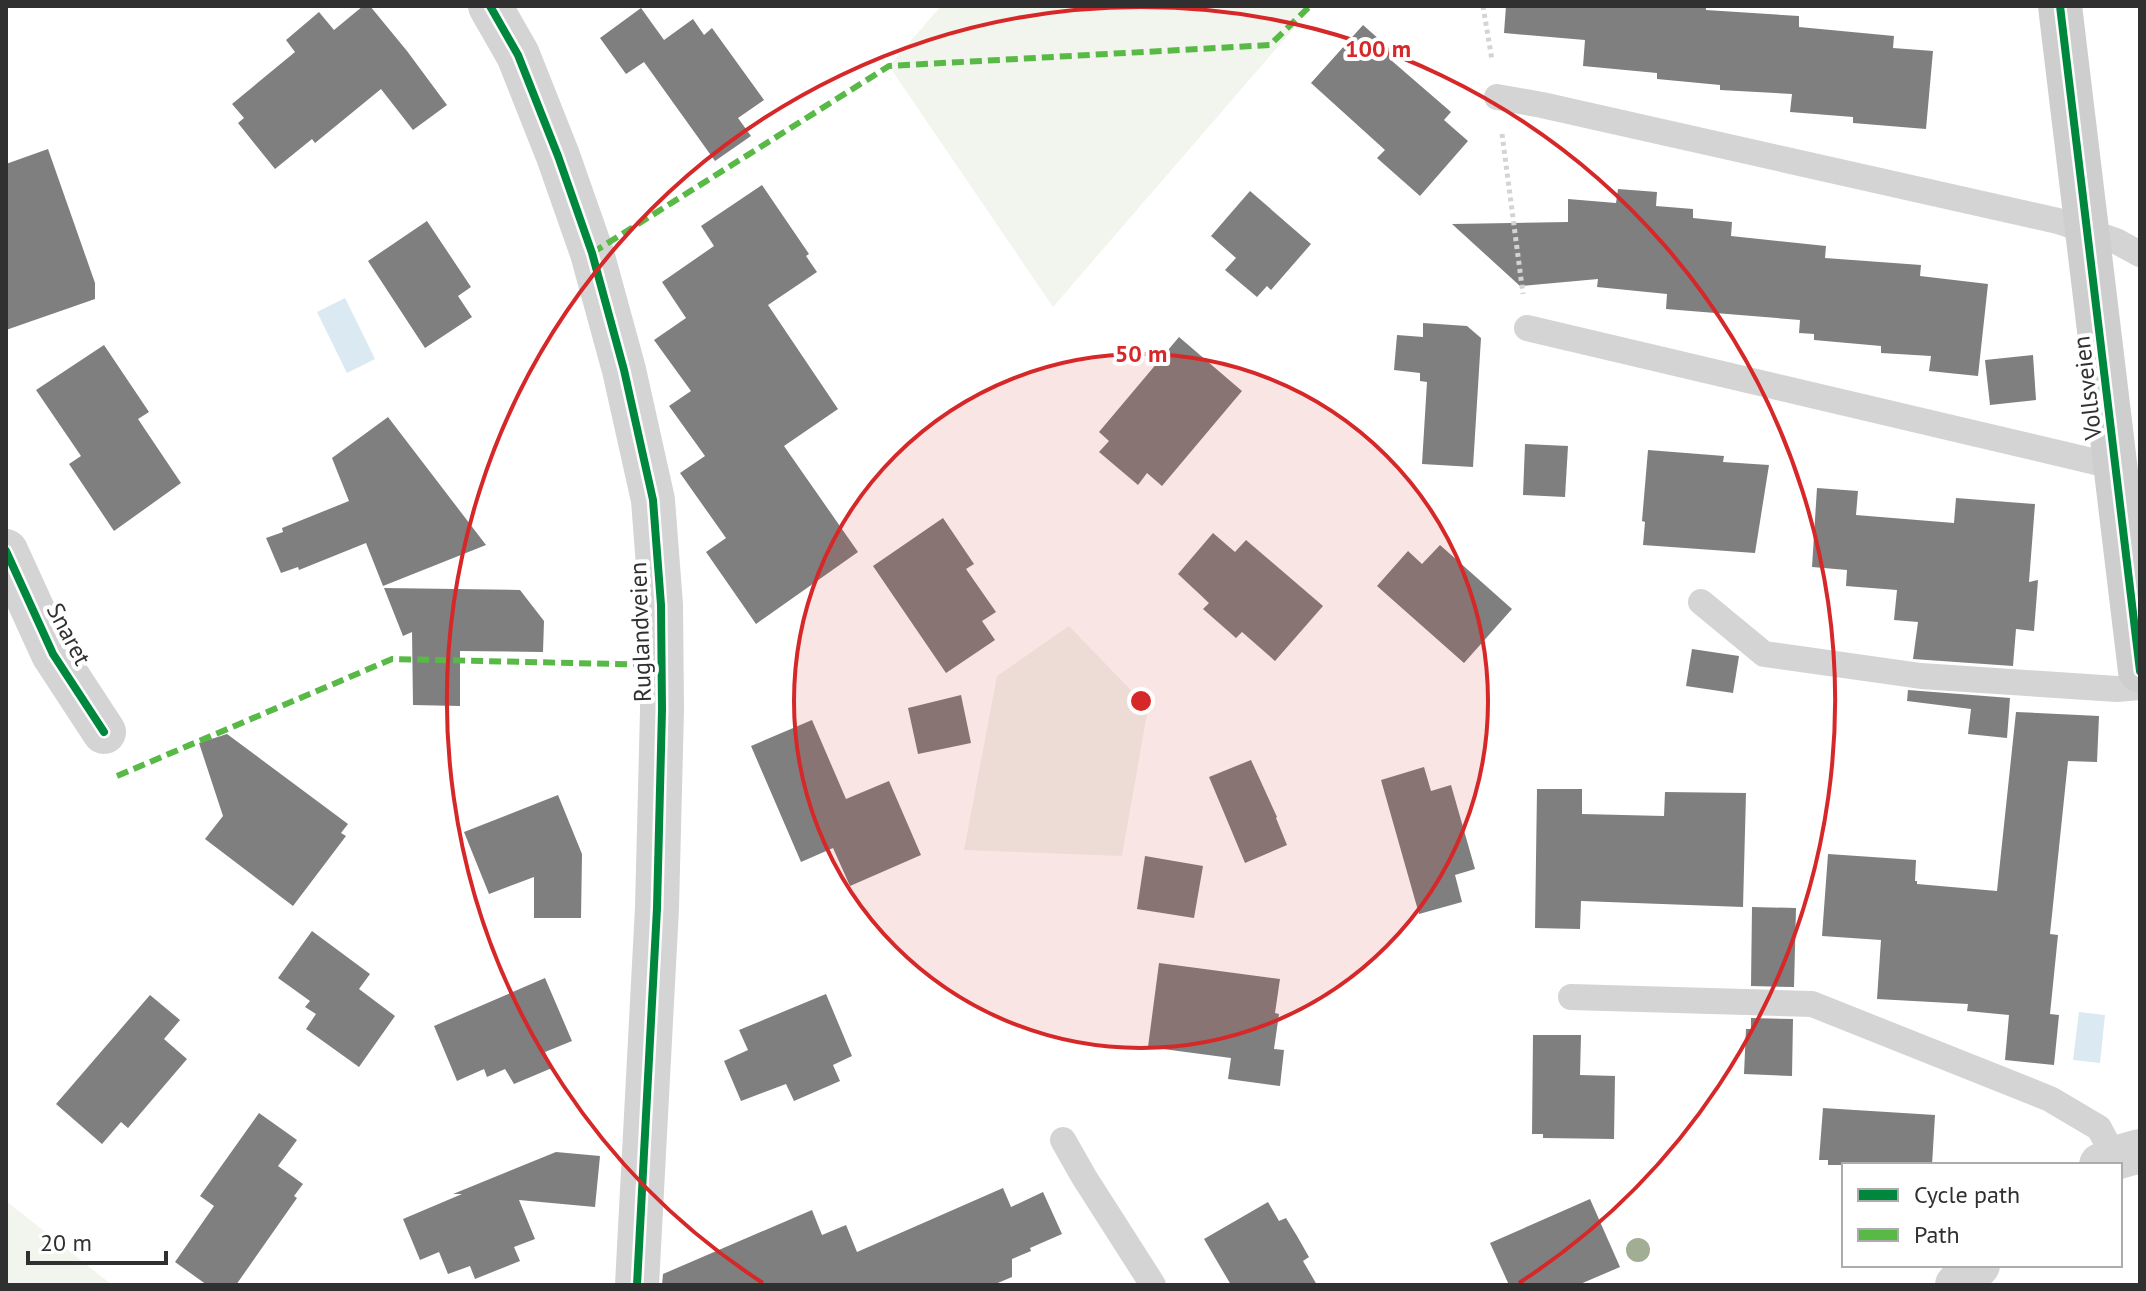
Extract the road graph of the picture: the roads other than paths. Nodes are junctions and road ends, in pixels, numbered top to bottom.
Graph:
1 (490, 6) edge
2 (2060, 6) edge
3 (1497, 97) road end
4 (2088, 231) junction
5 (2140, 254) edge
6 (1527, 328) road end
7 (2117, 467) junction
8 (6, 551) edge
9 (1701, 602) dead end
10 (2140, 671) edge
11 (2140, 687) edge
12 (104, 732) dead end
13 (1571, 997) dead end
14 (1063, 1140) dead end
15 (2119, 1158) edge
16 (1976, 1267) edge
17 (637, 1285) edge
18 (1153, 1285) edge
19 (1957, 1285) edge

1 - 17 street, Ruglandveien
2 - 4 main road, Vollsveien
3 - 4 lane
4 - 5 lane
4 - 7 main road, Vollsveien
6 - 7 lane
7 - 10 main road, Vollsveien
8 - 12 street, Snaret
9 - 11 lane
13 - 15 lane
14 - 18 lane
16 - 19 street

